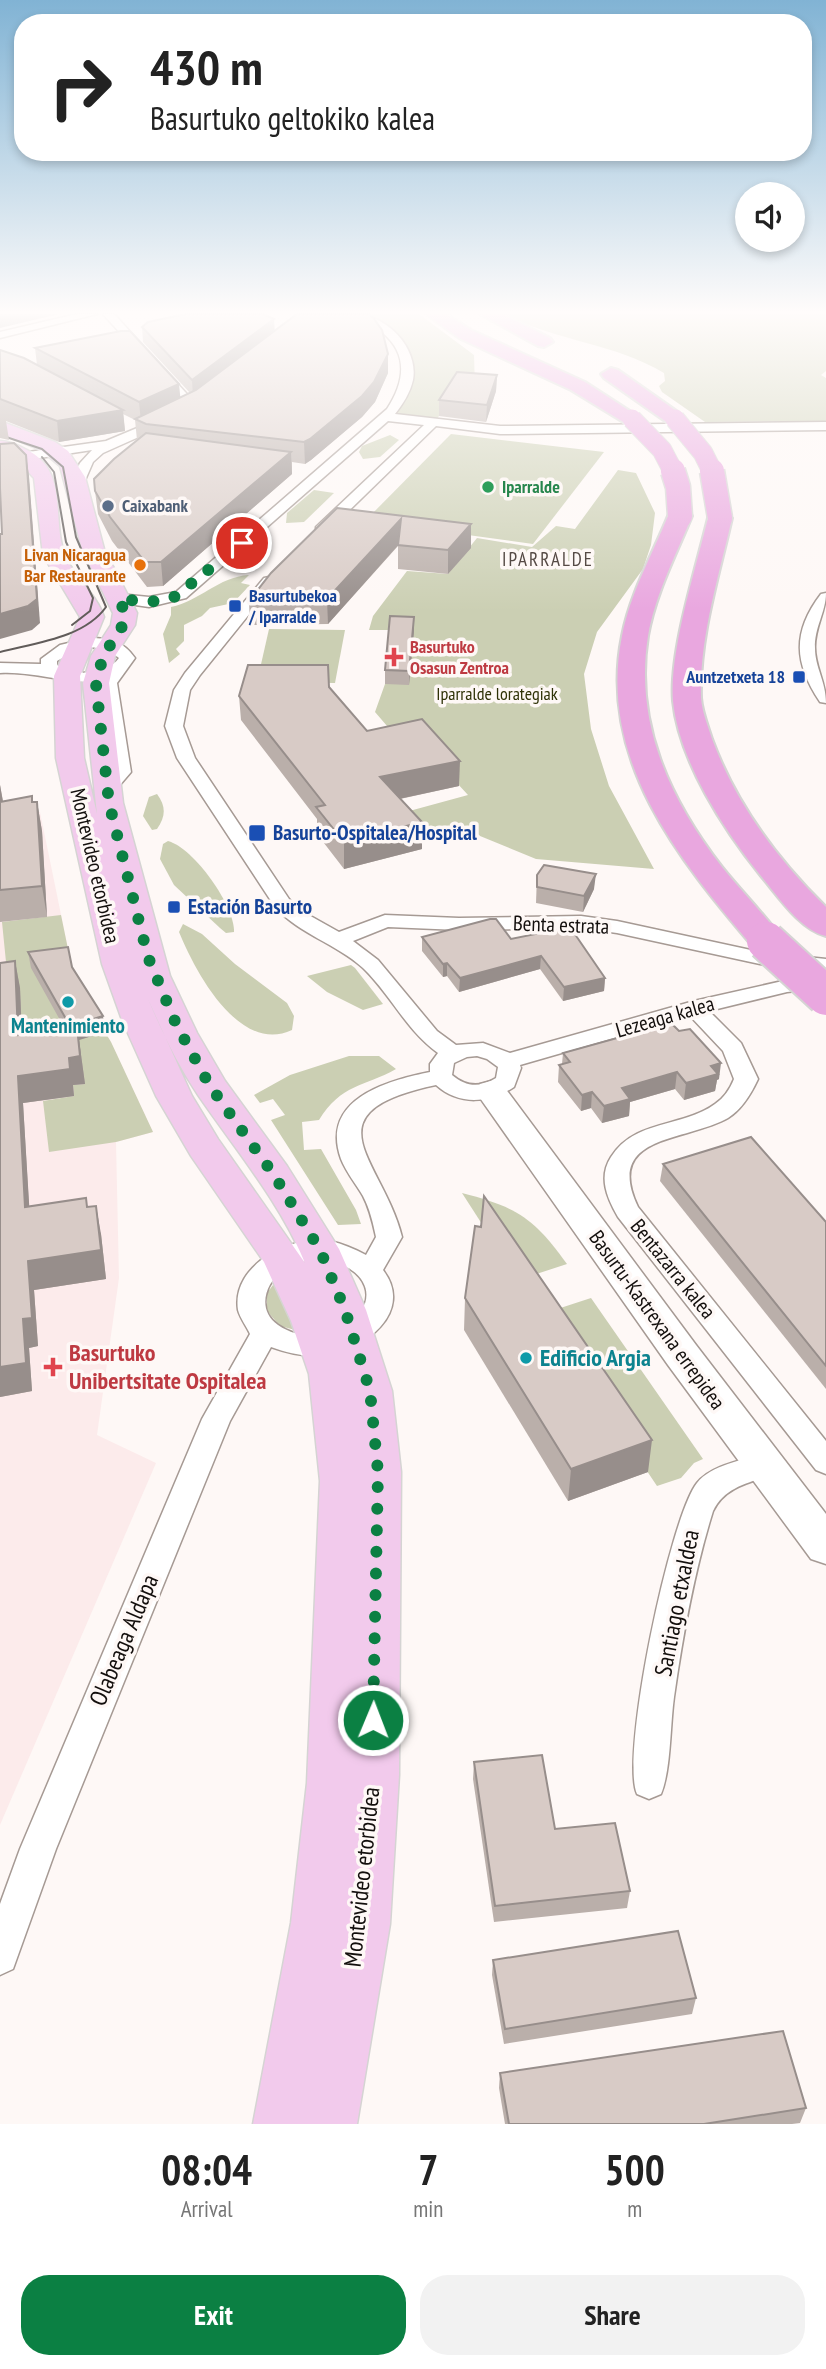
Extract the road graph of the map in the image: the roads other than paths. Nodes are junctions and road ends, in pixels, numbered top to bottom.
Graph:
1 (177, 413) edge
2 (390, 413) edge
3 (622, 413) edge
4 (667, 413) edge
5 (387, 417) junction
6 (126, 422) edge
7 (432, 424) junction
8 (826, 426) edge
9 (0, 428) edge
10 (141, 431) junction
11 (115, 442) junction
12 (0, 445) edge
13 (60, 452) junction
14 (27, 457) junction
15 (0, 460) edge
16 (78, 482) junction
17 (306, 544) edge
18 (279, 571) edge
19 (826, 597) edge
20 (119, 599) junction
21 (239, 617) joint
22 (111, 645) junction
23 (77, 659) junction
24 (0, 666) edge
25 (193, 673) joint
26 (826, 698) edge
27 (825, 925) edge
28 (338, 940) junction
29 (826, 965) edge
30 (826, 982) edge
31 (826, 996) edge
32 (694, 1008) junction
33 (453, 1053) junction
34 (441, 1077) junction
35 (498, 1077) junction
36 (301, 1253) junction
37 (370, 1270) junction
38 (265, 1331) junction
39 (338, 1341) junction
40 (826, 1462) edge
41 (765, 1465) junction
42 (826, 1546) edge
43 (649, 1782) dead end
44 (0, 1956) edge
45 (284, 2124) edge
46 (326, 2124) edge

1 - 10 street
2 - 5 street
3 - 31 highway, bridge
4 - 27 highway, bridge
5 - 7 street
5 - 20 street
6 - 10 street
7 - 8 street
7 - 17 street
9 - 13 main road
10 - 11 street
11 - 13 street
11 - 16 street
12 - 14 main road
13 - 14 street
13 - 16 main road, Montevideo etorbidea
14 - 15 street
14 - 23 main road, Montevideo etorbidea
16 - 20 main road, Montevideo etorbidea
18 - 21 street
19 - 26 street
20 - 22 main road, Montevideo etorbidea
21 - 25 street
22 - 23 street
22 - 23 main road, Montevideo etorbidea
23 - 24 street
23 - 24 street
23 - 36 main road, Montevideo etorbidea
23 - 36 main road, Montevideo etorbidea
25 - 28 street
28 - 29 street, Benta estrata
28 - 33 street
30 - 32 street, Lezeaga kalea
32 - 35 street, Lezeaga kalea
32 - 40 street, Bentazarra kalea
33 - 34 street
33 - 35 street
34 - 35 street
34 - 37 street
35 - 41 street, Basurtu-Kastrexana errepidea
36 - 37 street
36 - 38 street
36 - 39 main road, Montevideo etorbidea
37 - 39 street
38 - 39 street
38 - 44 street, Olabeaga Aldapa
39 - 45 main road, Montevideo etorbidea
39 - 46 main road, Montevideo etorbidea
41 - 42 street, Basurtu-Kastrexana errepidea
41 - 43 street, Santiago etxaldea

